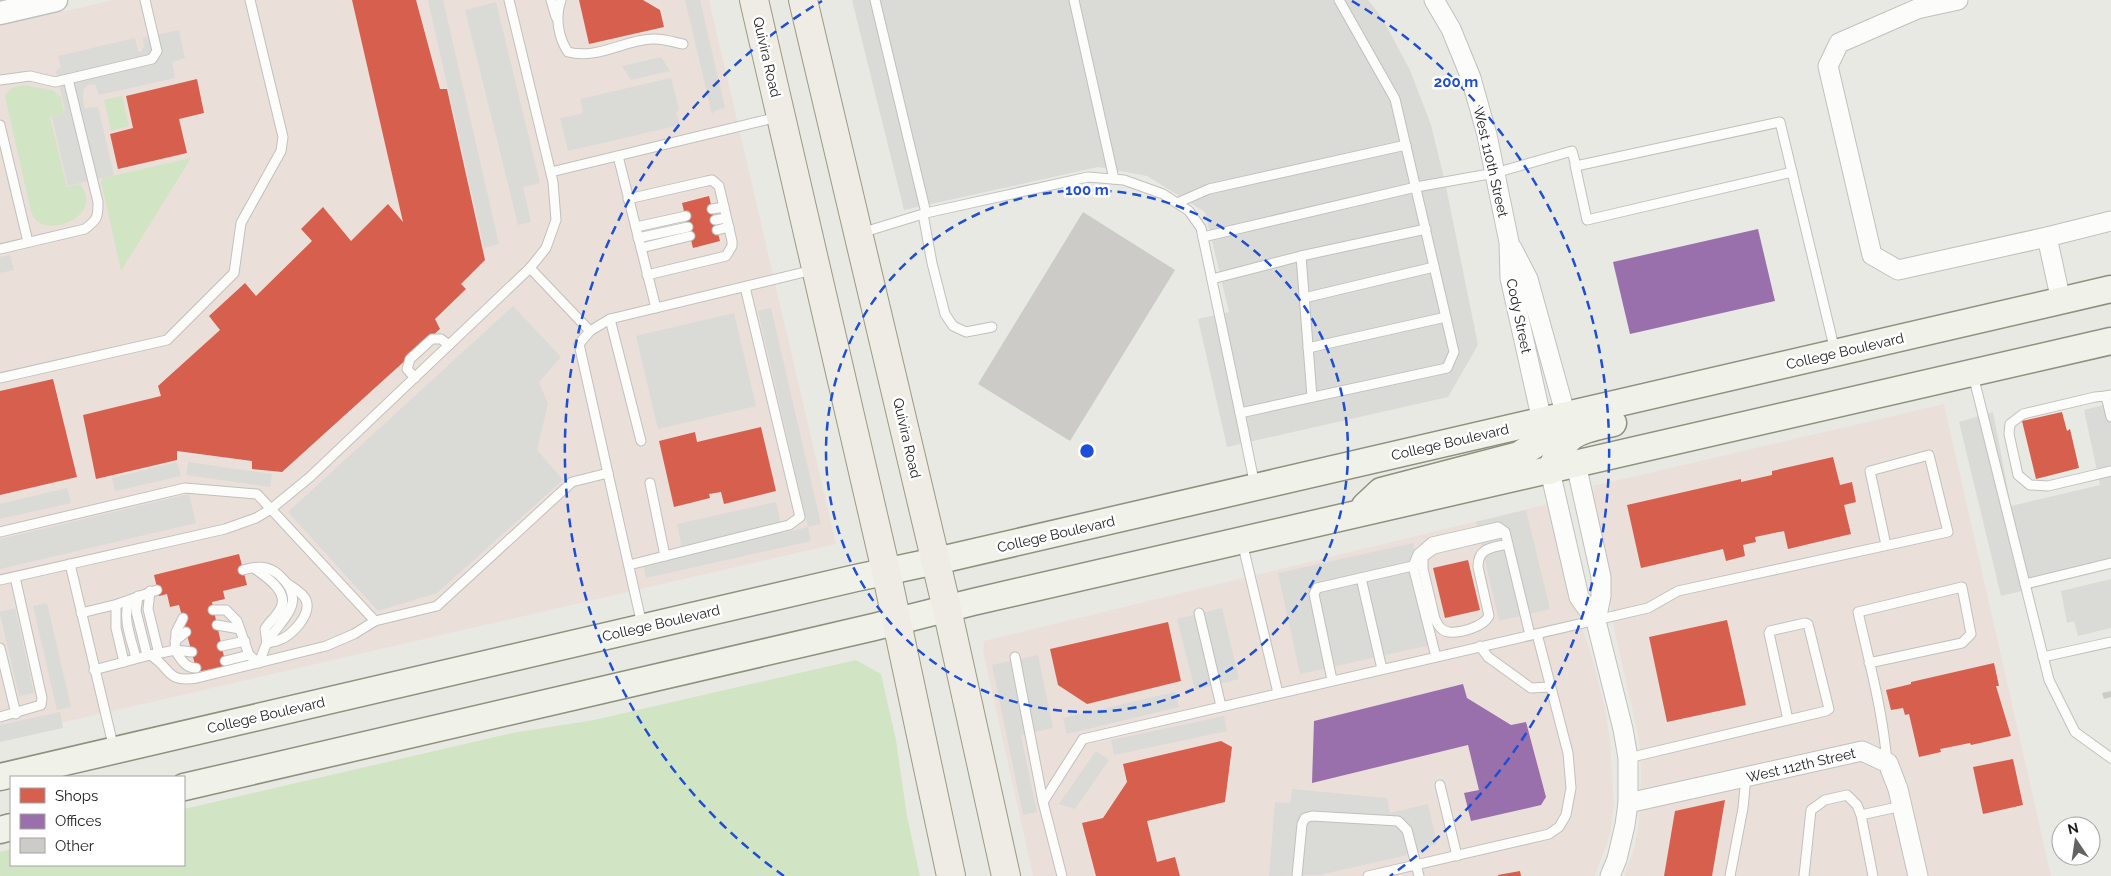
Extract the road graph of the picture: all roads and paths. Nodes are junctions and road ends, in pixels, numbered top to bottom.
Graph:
1 (56, 0) edge
2 (145, 0) edge
3 (250, 0) edge
4 (509, 0) edge
5 (551, 0) edge
6 (561, 0) edge
7 (754, 0) edge
8 (803, 0) edge
9 (875, 0) edge
10 (1074, 0) edge
11 (1339, 0) edge
12 (1434, 0) edge
13 (1958, 0) edge
14 (0, 13) edge
15 (558, 22) junction
16 (683, 44) dead end
17 (68, 79) junction
18 (0, 80) edge
19 (781, 116) junction
20 (0, 125) edge
21 (1406, 145) junction
22 (618, 156) junction
23 (1576, 165) junction
24 (551, 172) junction
25 (1792, 172) junction
26 (1495, 173) junction
27 (1114, 179) junction
28 (1416, 187) junction
29 (628, 199) junction
30 (1177, 203) junction
31 (724, 207) junction
32 (712, 209) dead end
33 (925, 213) junction
34 (686, 216) dead end
35 (2111, 221) edge
36 (727, 222) junction
37 (716, 225) dead end
38 (636, 227) junction
39 (1426, 230) junction
40 (858, 234) junction
41 (1203, 237) junction
42 (2047, 237) junction
43 (638, 238) junction
44 (28, 242) junction
45 (1509, 242) joint
46 (641, 248) junction
47 (0, 249) edge
48 (1301, 256) junction
49 (1434, 267) junction
50 (530, 268) junction
51 (816, 269) junction
52 (647, 275) junction
53 (1212, 278) junction
54 (745, 287) junction
55 (2111, 289) edge
56 (1304, 298) junction
57 (2061, 301) junction
58 (656, 308) junction
59 (1446, 317) junction
60 (610, 319) junction
61 (992, 327) dead end
62 (590, 331) junction
63 (2111, 341) edge
64 (449, 345) junction
65 (1308, 348) junction
66 (1836, 353) junction
67 (1755, 372) junction
68 (1972, 372) junction
69 (0, 378) edge
70 (414, 378) junction
71 (2108, 396) edge
72 (1312, 397) junction
73 (1240, 413) junction
74 (1554, 418) junction
75 (2111, 418) edge
76 (641, 441) dead end
77 (1576, 464) junction
78 (1550, 471) junction
79 (2111, 471) edge
80 (608, 473) junction
81 (650, 482) dead end
82 (1255, 487) junction
83 (271, 509) junction
84 (1359, 514) junction
85 (0, 532) edge
86 (1242, 542) junction
87 (1508, 544) junction
88 (1886, 546) junction
89 (665, 556) junction
90 (936, 561) junction
91 (2111, 563) edge
92 (70, 564) junction
93 (628, 565) junction
94 (1418, 565) junction
95 (254, 568) junction
96 (243, 570) dead end
97 (886, 571) junction
98 (15, 577) junction
99 (1361, 578) junction
100 (0, 580) edge
101 (288, 584) junction
102 (2025, 584) junction
103 (134, 598) junction
104 (118, 604) junction
105 (947, 609) junction
106 (214, 610) dead end
107 (81, 613) junction
108 (1199, 613) dead end
109 (183, 618) dead end
110 (375, 621) junction
111 (1596, 621) junction
112 (896, 622) junction
113 (217, 625) dead end
114 (643, 627) junction
115 (240, 629) junction
116 (186, 632) dead end
117 (1534, 634) junction
118 (245, 641) junction
119 (2111, 642) edge
120 (267, 643) junction
121 (175, 645) junction
122 (222, 646) dead end
123 (1480, 646) junction
124 (0, 648) edge
125 (192, 652) dead end
126 (151, 655) junction
127 (249, 655) junction
128 (1015, 656) dead end
129 (1436, 657) junction
130 (2044, 657) junction
131 (136, 658) junction
132 (225, 661) dead end
133 (124, 662) junction
134 (259, 663) junction
135 (1869, 663) junction
136 (196, 668) dead end
137 (1382, 669) junction
138 (94, 670) junction
139 (1332, 680) junction
140 (1550, 687) junction
141 (1278, 693) junction
142 (1221, 706) junction
143 (16, 714) junction
144 (0, 717) edge
145 (1788, 720) junction
146 (114, 751) junction
147 (1628, 758) junction
148 (2111, 758) edge
149 (1888, 763) junction
150 (0, 777) edge
151 (1746, 777) junction
152 (1440, 785) dead end
153 (185, 787) edge
154 (1043, 802) junction
155 (1628, 803) junction
156 (1902, 806) junction
157 (1861, 815) junction
158 (1457, 856) junction
159 (1417, 865) junction
160 (951, 876) edge
161 (1006, 876) edge
162 (1062, 876) edge
163 (1297, 876) edge
164 (1368, 876) edge
165 (1419, 876) edge
166 (1610, 876) edge
167 (1730, 876) edge
168 (1804, 876) edge
169 (1873, 876) edge
170 (1918, 876) edge

1 - 14 street
2 - 17 lane
3 - 69 lane
4 - 24 lane
5 - 15 lane
6 - 15 lane
7 - 19 main road, Quivira Road
8 - 40 main road, Quivira Road
9 - 33 lane
10 - 27 lane
11 - 21 lane
12 - 26 street, West 110th Street
13 - 42 street
15 - 16 lane
17 - 18 lane
17 - 44 lane
19 - 22 lane
19 - 51 main road, Quivira Road
20 - 44 lane
21 - 28 lane
21 - 30 lane
22 - 24 lane
22 - 29 lane
23 - 25 lane
23 - 25 lane
23 - 26 lane
24 - 50 lane
25 - 66 lane
26 - 28 lane
26 - 45 street, West 110th Street
27 - 30 lane
27 - 33 lane
28 - 39 lane
28 - 41 lane
29 - 31 lane
29 - 38 lane
30 - 41 lane
31 - 32 lane
31 - 36 lane
33 - 40 lane
33 - 61 lane
34 - 38 lane
35 - 42 street
36 - 37 lane
36 - 52 lane
38 - 43 lane
39 - 48 lane
39 - 49 lane
40 - 90 main road, Quivira Road
41 - 53 lane
42 - 57 street
43 - 46 lane
43 - 46 lane
44 - 47 lane
45 - 74 street, Cody Street
46 - 52 lane
48 - 53 lane
48 - 56 lane
49 - 56 lane
49 - 59 lane
50 - 62 lane
50 - 64 lane
51 - 54 lane
51 - 97 main road, Quivira Road
52 - 58 lane
53 - 73 lane
54 - 58 lane
54 - 89 lane
55 - 57 main road, College Boulevard
56 - 65 lane
57 - 66 main road, College Boulevard
58 - 60 lane
59 - 65 lane
59 - 72 lane
60 - 62 lane
60 - 76 lane
62 - 80 lane
63 - 68 main road
64 - 70 lane
64 - 70 lane
65 - 72 lane
66 - 67 main road, College Boulevard
67 - 74 main road, College Boulevard
67 - 78 main road
68 - 77 main road
68 - 102 lane
70 - 83 lane
71 - 75 lane
71 - 79 lane
72 - 73 lane
73 - 82 lane
74 - 82 main road, College Boulevard
74 - 84 main road
77 - 78 main road
77 - 111 street
78 - 84 main road
78 - 111 street
80 - 93 lane
80 - 110 lane
81 - 89 lane
82 - 90 main road, College Boulevard
83 - 85 lane
83 - 92 lane
83 - 110 lane
84 - 86 main road
86 - 105 main road
86 - 141 lane
87 - 94 lane
87 - 94 lane
87 - 117 lane
88 - 88 lane
88 - 111 lane
89 - 93 lane
90 - 97 main road, College Boulevard
90 - 105 main road, Quivira Road
91 - 102 lane
92 - 98 lane
92 - 107 lane
93 - 114 lane
94 - 99 lane
94 - 129 lane
95 - 96 lane
95 - 101 lane
95 - 120 lane
97 - 112 main road, Quivira Road
97 - 114 main road, College Boulevard
98 - 100 lane
98 - 143 lane
99 - 137 lane
99 - 139 lane
101 - 120 lane
101 - 120 lane
102 - 130 lane
103 - 104 lane
103 - 126 lane
103 - 126 lane
103 - 131 lane
104 - 107 lane
104 - 133 lane
105 - 112 main road
105 - 161 main road, Quivira Road
106 - 115 lane
107 - 138 lane
108 - 142 lane
109 - 121 lane
110 - 134 lane
111 - 117 lane
111 - 147 street
112 - 153 main road
112 - 160 main road, Quivira Road
113 - 115 lane
114 - 146 main road, College Boulevard
115 - 118 lane
116 - 121 lane
117 - 123 lane
117 - 140 lane
118 - 122 lane
118 - 127 lane
119 - 130 lane
120 - 134 lane
121 - 125 lane
121 - 126 lane
121 - 136 lane
123 - 129 lane
123 - 140 lane
124 - 143 lane
126 - 131 lane
126 - 134 lane
127 - 132 lane
127 - 134 lane
128 - 154 lane
129 - 137 lane
130 - 148 lane
131 - 133 lane
133 - 138 lane
135 - 135 lane
135 - 149 lane
137 - 139 lane
138 - 146 lane
139 - 141 lane
140 - 158 lane
141 - 142 lane
142 - 154 lane
143 - 144 lane
145 - 145 lane
145 - 147 lane
146 - 150 main road, College Boulevard
147 - 155 street
149 - 151 street, West 112th Street
149 - 156 street
151 - 155 street, West 112th Street
151 - 167 lane
152 - 158 lane
154 - 162 lane
155 - 166 street
156 - 157 lane
156 - 170 street
157 - 168 lane
157 - 169 lane
158 - 159 lane
159 - 163 lane
159 - 164 lane
159 - 165 lane

